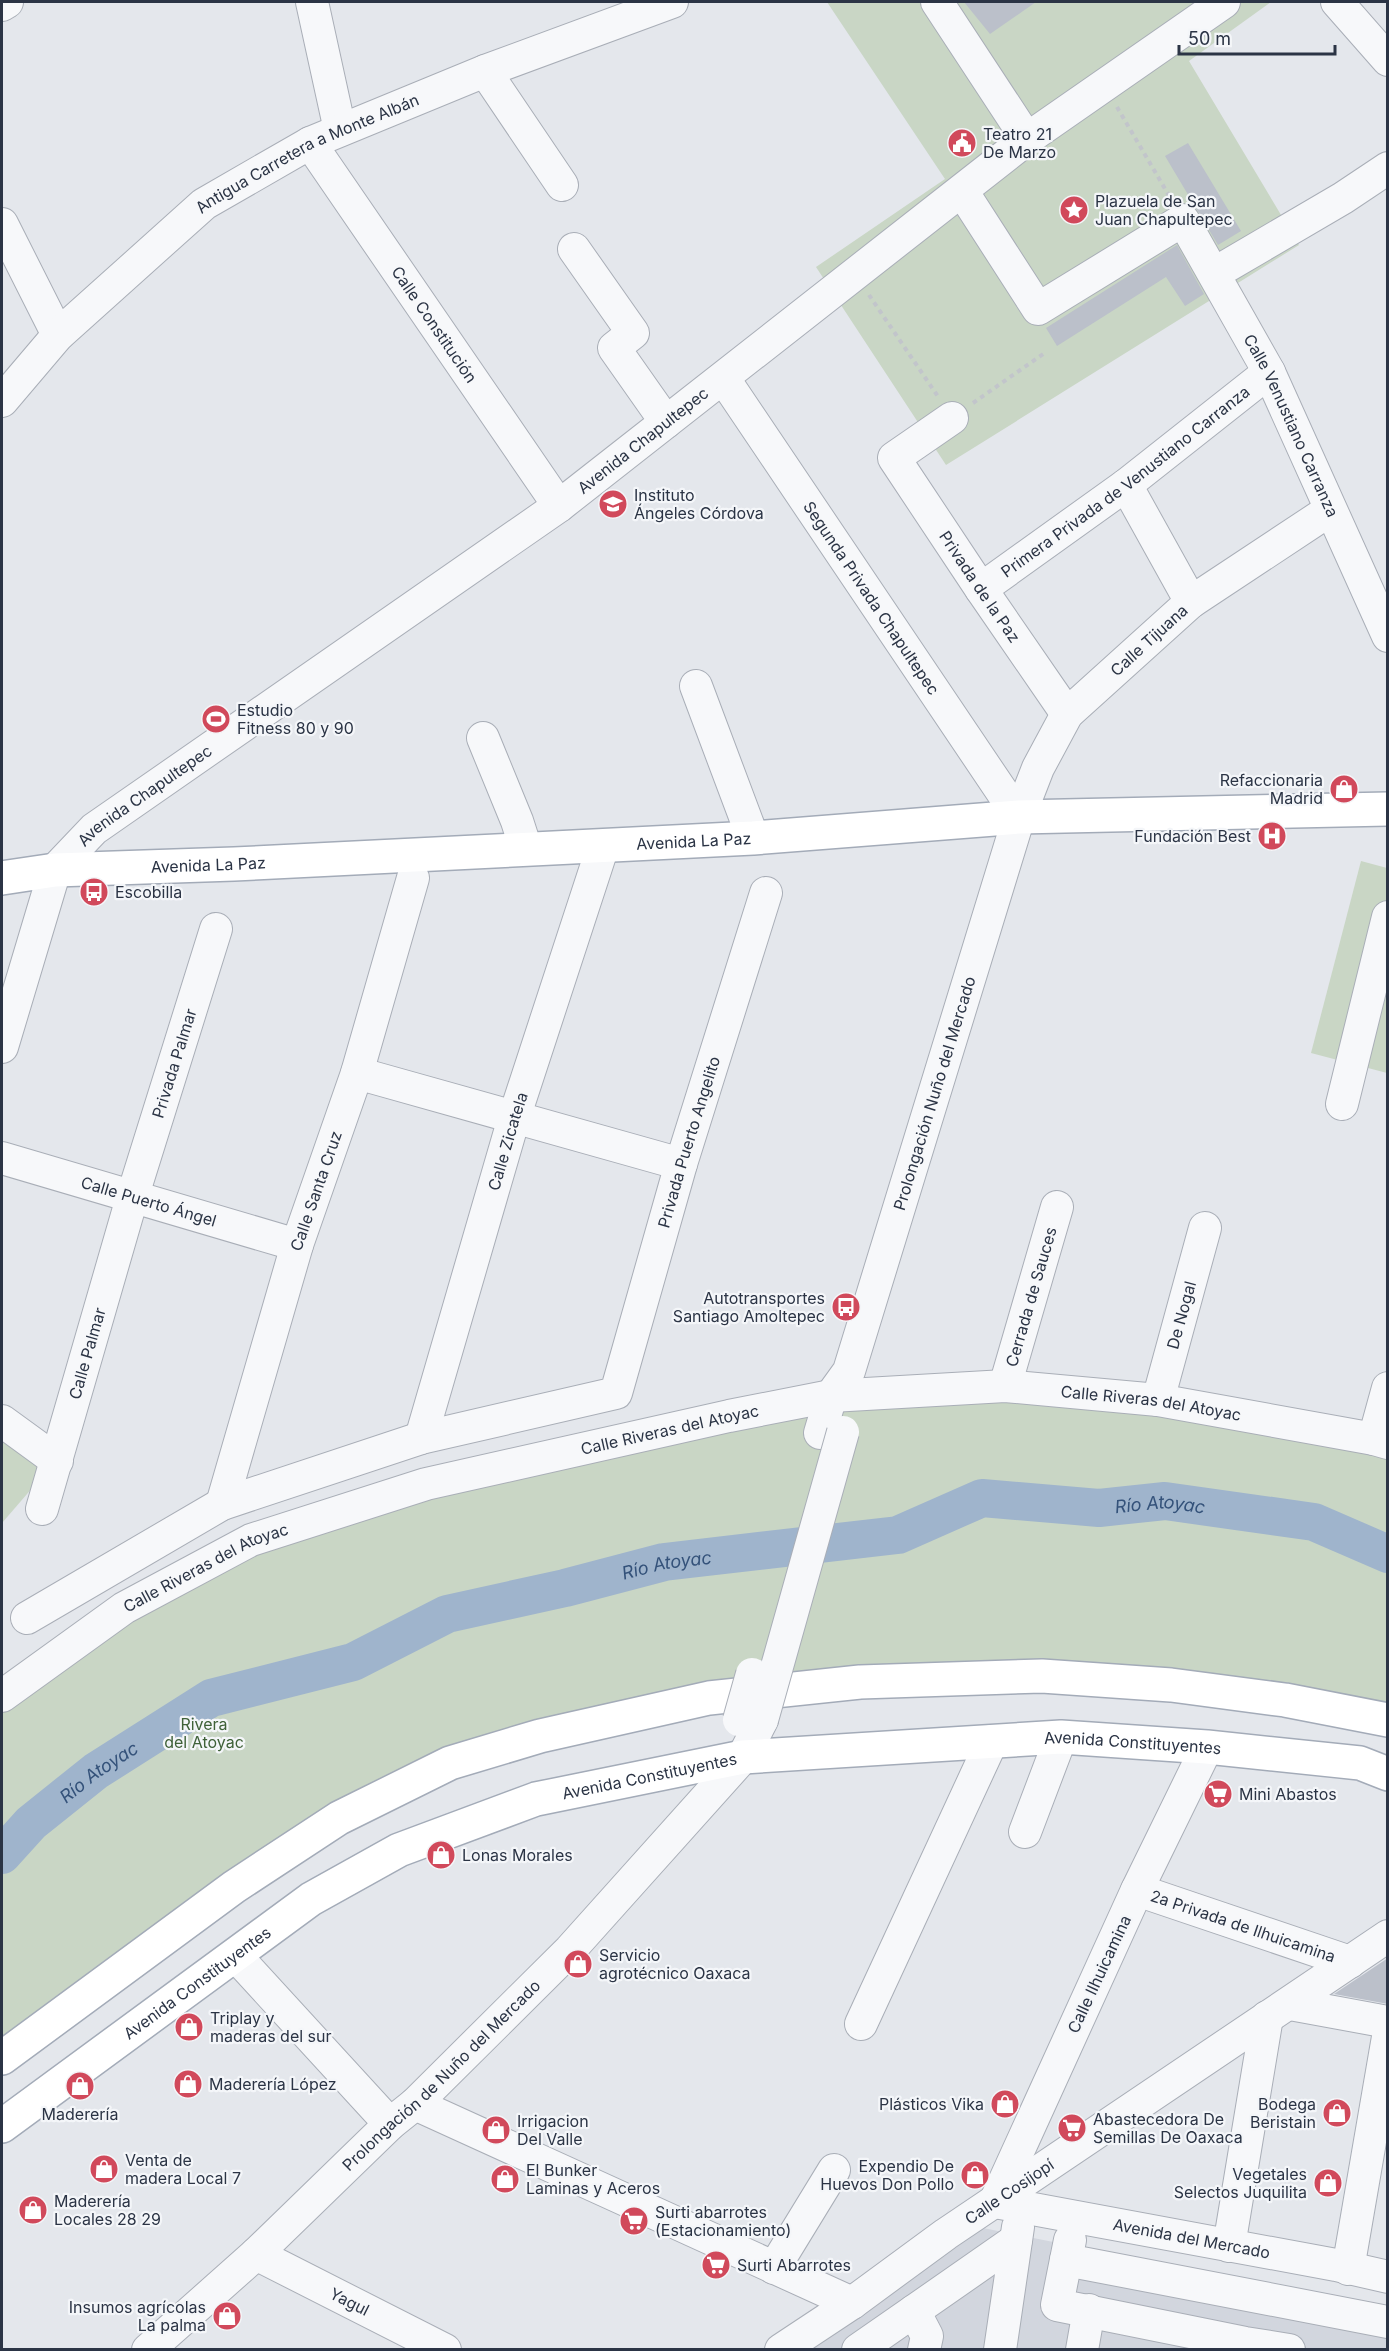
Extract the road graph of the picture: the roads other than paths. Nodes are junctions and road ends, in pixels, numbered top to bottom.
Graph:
1 (7, 2) edge
2 (312, 2) edge
3 (672, 2) edge
4 (937, 2) edge
5 (1224, 2) edge
6 (1337, 2) edge
7 (2, 5) edge
8 (624, 9) edge
9 (1388, 60) edge
10 (485, 71) junction
11 (340, 130) junction
12 (1027, 139) junction
13 (310, 143) junction
14 (1388, 168) edge
15 (562, 185) dead end
16 (962, 190) junction
17 (2, 224) edge
18 (574, 249) dead end
19 (1215, 273) junction
20 (58, 335) junction
21 (1269, 372) junction
22 (724, 379) junction
23 (2, 401) edge
24 (952, 418) road end
25 (666, 422) junction
26 (1126, 485) junction
27 (559, 506) junction
28 (1330, 510) junction
29 (981, 589) junction
30 (1191, 602) junction
31 (1388, 636) edge
32 (696, 686) dead end
33 (1067, 714) junction
34 (483, 738) dead end
35 (1388, 808) edge
36 (1019, 817) junction
37 (753, 838) junction
38 (603, 846) junction
39 (526, 849) junction
40 (55, 870) junction
41 (2, 878) edge
42 (413, 878) dead end
43 (766, 893) dead end
44 (1388, 917) edge
45 (216, 929) dead end
46 (2, 1047) edge
47 (357, 1073) junction
48 (1342, 1104) dead end
49 (513, 1118) junction
50 (2, 1158) edge
51 (681, 1164) junction
52 (132, 1198) junction
53 (1057, 1207) dead end
54 (1205, 1228) dead end
55 (297, 1245) junction
56 (1005, 1386) junction
57 (845, 1387) junction
58 (1388, 1388) edge
59 (1158, 1400) junction
60 (2, 1421) edge
61 (421, 1438) junction
62 (1381, 1441) edge
63 (57, 1461) junction
64 (222, 1504) junction
65 (42, 1509) dead end
66 (27, 1618) dead end
67 (2, 1696) edge
68 (1388, 1720) edge
69 (1061, 1737) junction
70 (992, 1741) junction
71 (1207, 1747) junction
72 (729, 1767) junction
73 (1388, 1774) edge
74 (1025, 1832) dead end
75 (1137, 1890) junction
76 (1388, 1936) edge
77 (235, 1955) junction
78 (1350, 1962) junction
79 (1278, 2011) junction
80 (1388, 2022) edge
81 (861, 2024) dead end
82 (1388, 2037) edge
83 (2, 2058) edge
84 (415, 2104) junction
85 (390, 2124) junction
86 (2, 2126) edge
87 (834, 2170) dead end
88 (1008, 2204) junction
89 (1075, 2217) junction
90 (1016, 2240) junction
91 (1229, 2246) junction
92 (256, 2254) junction
93 (1066, 2260) junction
94 (774, 2268) junction
95 (1348, 2269) junction
96 (1388, 2277) edge
97 (1008, 2298) junction
98 (852, 2302) junction
99 (1057, 2305) junction
100 (1089, 2310) junction
101 (914, 2311) junction
102 (1388, 2322) edge
103 (1166, 2338) edge
104 (1245, 2346) edge
105 (148, 2349) edge
106 (445, 2349) edge
107 (781, 2349) edge
108 (858, 2349) edge
109 (924, 2349) edge
110 (1000, 2349) edge
111 (1082, 2349) edge
112 (1290, 2349) edge

1 - 7 street
2 - 11 street
3 - 8 street, Antigua Carretera a Monte Albán
4 - 12 street
5 - 12 street, Avenida Chapultepec
6 - 9 street
8 - 10 street, Antigua Carretera a Monte Albán
10 - 11 street, Antigua Carretera a Monte Albán
10 - 15 street
11 - 13 street, Antigua Carretera a Monte Albán
12 - 16 street, Avenida Chapultepec
13 - 20 street, Antigua Carretera a Monte Albán
13 - 27 street, Calle Constitución
14 - 19 street
16 - 19 street, Calle Venustiano Carranza
16 - 22 street, Avenida Chapultepec
17 - 20 street
18 - 25 street
19 - 21 street, Calle Venustiano Carranza
20 - 23 street, Antigua Carretera a Monte Albán
21 - 26 street, Primera Privada de Venustiano Carranza
21 - 28 street, Calle Venustiano Carranza
22 - 25 street, Avenida Chapultepec
22 - 36 street, Segunda Privada Chapultepec
24 - 29 street, Privada de la Paz
25 - 27 street, Avenida Chapultepec
26 - 29 street, Primera Privada de Venustiano Carranza
26 - 30 street
27 - 40 street, Avenida Chapultepec
28 - 30 street, Calle Tijuana
28 - 31 street, Calle Venustiano Carranza
29 - 33 street, Privada de la Paz
30 - 33 street, Calle Tijuana
32 - 37 street
33 - 36 street, Calle Tijuana
34 - 39 street
35 - 36 main road, Avenida La Paz
36 - 37 main road, Avenida La Paz
36 - 57 street, Prolongación Nuño del Mercado
37 - 38 main road, Avenida La Paz
38 - 39 main road, Avenida La Paz
38 - 49 street, Calle Zicatela
39 - 40 main road, Avenida La Paz
40 - 41 main road, Avenida La Paz
40 - 46 street
42 - 47 street, Calle Santa Cruz
43 - 51 street, Privada Puerto Angelito
44 - 48 street
45 - 52 street, Privada Palmar
47 - 49 street
47 - 55 street, Calle Santa Cruz
49 - 51 street
49 - 61 street, Calle Zicatela
50 - 52 street, Calle Puerto Ángel
51 - 61 street, Privada Puerto Angelito
52 - 55 street, Calle Puerto Ángel
52 - 63 street, Calle Palmar
53 - 56 street, Cerrada de Sauces
54 - 59 street, De Nogal
55 - 64 street, Calle Santa Cruz
56 - 57 street, Calle Riveras del Atoyac
56 - 59 street, Calle Riveras del Atoyac
57 - 67 street, Calle Riveras del Atoyac
57 - 72 street, Prolongación Nuño del Mercado, bridge
58 - 62 street
59 - 62 street, Calle Riveras del Atoyac
60 - 63 street
61 - 64 street
63 - 65 street, Calle Palmar
64 - 66 street
68 - 83 main road
69 - 70 main road, Avenida Constituyentes
69 - 71 main road, Avenida Constituyentes
69 - 74 street
70 - 72 main road, Avenida Constituyentes
70 - 81 street
71 - 73 main road, Avenida Constituyentes
71 - 75 street, Calle Ilhuicamina
72 - 77 main road, Avenida Constituyentes
72 - 84 street, Prolongación de Nuño del Mercado
75 - 78 street, 2a Privada de Ilhuicamina
75 - 88 street, Calle Ilhuicamina
76 - 78 street, Calle Cosijopí
77 - 85 street
77 - 86 main road, Avenida Constituyentes
78 - 79 street, Calle Cosijopí
79 - 80 street
79 - 88 street, Calle Cosijopí
79 - 91 street
82 - 95 street
84 - 85 street, Prolongación de Nuño del Mercado
84 - 94 street
85 - 92 street, Prolongación de Nuño del Mercado
87 - 94 street
88 - 89 street, Avenida del Mercado
88 - 90 street, Calle Ilhuicamina
88 - 98 street, Calle Cosijopí
89 - 91 street, Avenida del Mercado
89 - 93 street
90 - 97 street, Calle Ilhuicamina
90 - 101 street
91 - 95 street, Avenida del Mercado
92 - 105 street, Prolongación de Nuño del Mercado
92 - 106 street, Yagul
93 - 99 street
93 - 102 street
94 - 98 street
95 - 96 street, Avenida del Mercado
97 - 99 street
97 - 110 street, Calle Ilhuicamina
98 - 107 street, Calle Cosijopí
99 - 100 street
100 - 103 street
100 - 111 street
101 - 108 street
101 - 109 street
103 - 104 street
104 - 112 street

